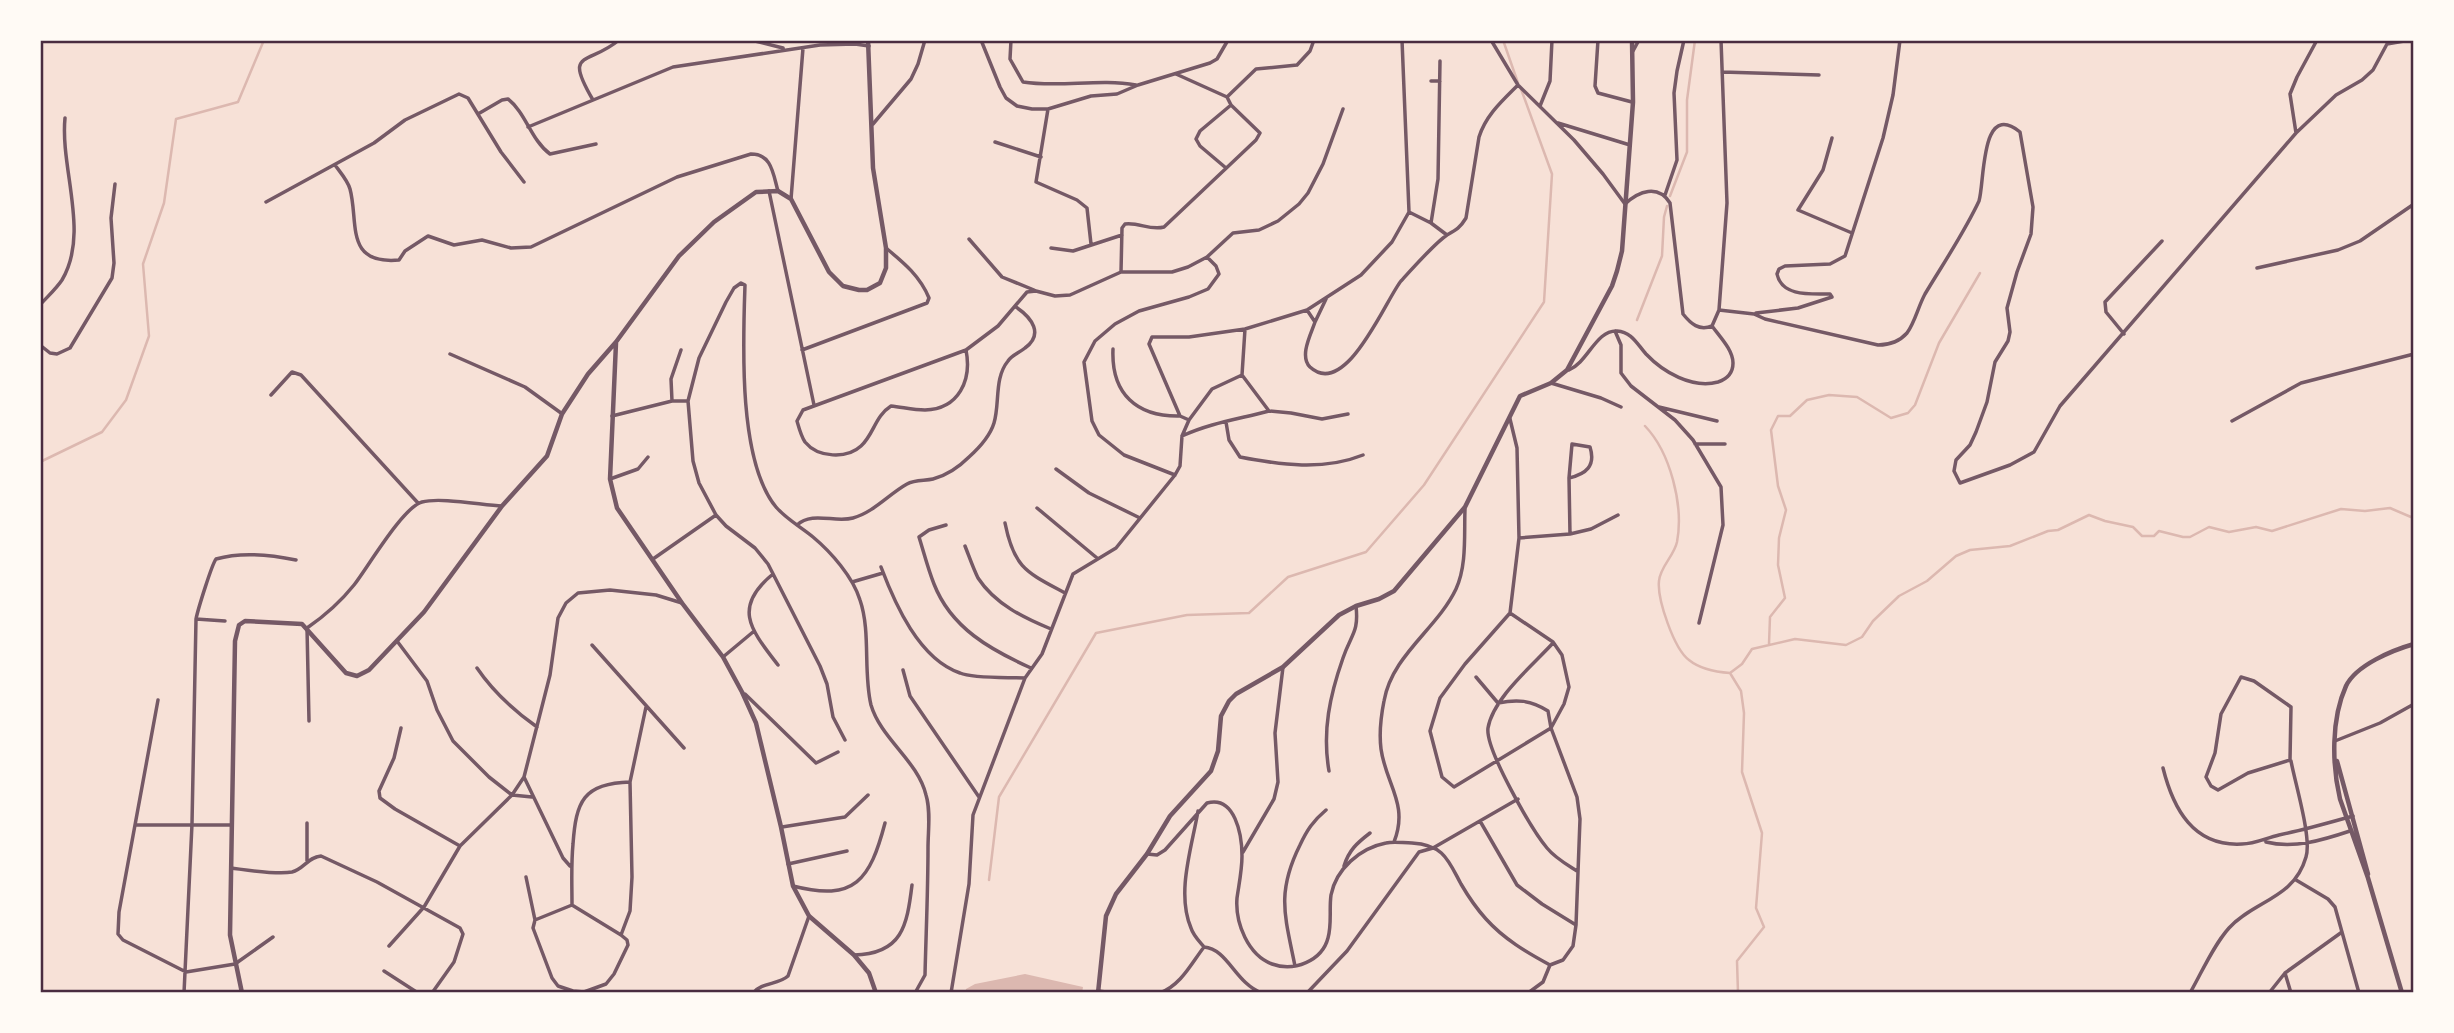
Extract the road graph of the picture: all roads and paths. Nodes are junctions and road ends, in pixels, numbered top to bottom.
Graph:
1 (619, 40) edge
2 (751, 40) edge
3 (925, 40) edge
4 (981, 40) edge
5 (1011, 40) edge
6 (1228, 40) edge
7 (1314, 40) edge
8 (1402, 40) edge
9 (1491, 40) edge
10 (1552, 40) edge
11 (1598, 40) edge
12 (1632, 40) edge
13 (1639, 40) edge
14 (1684, 40) edge
15 (1721, 40) edge
16 (1900, 40) edge
17 (2317, 40) edge
18 (2410, 40) edge
19 (869, 43) edge
20 (803, 48) junction
21 (786, 49) junction
22 (1632, 52) junction
23 (1440, 61) dead end
24 (1722, 72) junction
25 (1176, 74) junction
26 (1819, 75) dead end
27 (1431, 80) dead end
28 (1440, 81) junction
29 (1138, 85) junction
30 (1518, 85) junction
31 (1227, 97) junction
32 (593, 100) junction
33 (1633, 102) junction
34 (1231, 105) junction
35 (1540, 106) junction
36 (1048, 109) junction
37 (1343, 109) dead end
38 (478, 114) junction
39 (65, 118) dead end
40 (1556, 122) junction
41 (873, 124) junction
42 (528, 127) junction
43 (2296, 133) junction
44 (1832, 138) dead end
45 (995, 142) dead end
46 (596, 144) dead end
47 (1630, 145) junction
48 (1041, 157) junction
49 (335, 165) junction
50 (1226, 168) junction
51 (524, 182) dead end
52 (115, 184) dead end
53 (769, 190) junction
54 (778, 191) junction
55 (1665, 195) junction
56 (791, 199) junction
57 (266, 202) dead end
58 (1625, 204) junction
59 (2414, 204) edge
60 (1409, 212) junction
61 (1431, 223) junction
62 (1853, 233) junction
63 (1122, 235) junction
64 (1447, 235) junction
65 (969, 239) dead end
66 (2162, 241) dead end
67 (1091, 244) junction
68 (886, 248) junction
69 (1051, 248) dead end
70 (1207, 257) junction
71 (2257, 268) dead end
72 (1121, 272) junction
73 (1036, 290) junction
74 (1327, 297) junction
75 (40, 305) edge
76 (1016, 307) junction
77 (1307, 310) junction
78 (1719, 310) junction
79 (1754, 314) junction
80 (1315, 322) junction
81 (1713, 326) junction
82 (1245, 329) junction
83 (1615, 331) junction
84 (2124, 334) junction
85 (616, 342) junction
86 (40, 345) edge
87 (1113, 349) dead end
88 (681, 350) dead end
89 (802, 350) junction
90 (966, 350) junction
91 (450, 354) dead end
92 (2414, 354) edge
93 (1567, 370) junction
94 (1242, 375) junction
95 (1551, 383) junction
96 (271, 395) dead end
97 (673, 401) junction
98 (688, 401) junction
99 (814, 405) junction
100 (1621, 407) dead end
101 (1657, 407) junction
102 (1269, 411) junction
103 (562, 414) junction
104 (1348, 414) dead end
105 (611, 416) junction
106 (1180, 416) junction
107 (1510, 418) junction
108 (1189, 420) junction
109 (1717, 421) dead end
110 (2232, 421) dead end
111 (1226, 422) junction
112 (1182, 436) junction
113 (1696, 444) junction
114 (1725, 444) dead end
115 (1363, 455) dead end
116 (648, 457) dead end
117 (1056, 469) dead end
118 (1175, 475) junction
119 (1569, 478) junction
120 (610, 479) junction
121 (418, 503) junction
122 (502, 506) junction
123 (1465, 507) junction
124 (1037, 508) dead end
125 (716, 515) junction
126 (1618, 515) dead end
127 (1140, 518) junction
128 (1005, 523) dead end
129 (797, 525) junction
130 (946, 525) dead end
131 (1570, 534) junction
132 (1519, 538) junction
133 (965, 546) dead end
134 (1097, 558) junction
135 (653, 559) junction
136 (296, 561) dead end
137 (881, 567) dead end
138 (883, 573) junction
139 (774, 575) junction
140 (852, 583) junction
141 (1065, 593) junction
142 (682, 603) junction
143 (1356, 606) junction
144 (1510, 613) junction
145 (196, 619) junction
146 (225, 621) dead end
147 (1699, 623) dead end
148 (307, 628) junction
149 (1051, 629) junction
150 (753, 632) junction
151 (397, 641) junction
152 (1553, 642) junction
153 (2414, 644) edge
154 (592, 645) dead end
155 (723, 657) junction
156 (778, 665) dead end
157 (1283, 667) junction
158 (477, 668) dead end
159 (1031, 668) junction
160 (903, 670) dead end
161 (1476, 677) dead end
162 (1025, 678) junction
163 (742, 692) junction
164 (158, 700) dead end
165 (1498, 703) junction
166 (2414, 704) edge
167 (646, 707) junction
168 (309, 721) dead end
169 (537, 727) junction
170 (401, 728) dead end
171 (1551, 728) junction
172 (845, 740) dead end
173 (2335, 741) junction
174 (684, 748) dead end
175 (838, 752) dead end
176 (2336, 758) junction
177 (2290, 760) junction
178 (1496, 761) junction
179 (2163, 768) dead end
180 (1329, 771) dead end
181 (524, 777) junction
182 (630, 782) junction
183 (512, 795) junction
184 (868, 795) dead end
185 (532, 797) junction
186 (979, 797) junction
187 (1518, 799) junction
188 (1325, 810) dead end
189 (1198, 811) junction
190 (2353, 816) junction
191 (2346, 818) junction
192 (1480, 821) junction
193 (307, 823) dead end
194 (886, 823) dead end
195 (191, 824) junction
196 (136, 825) junction
197 (232, 825) junction
198 (781, 827) junction
199 (2356, 827) junction
200 (2305, 830) junction
201 (2350, 831) junction
202 (1370, 833) dead end
203 (2264, 841) junction
204 (1394, 842) junction
205 (2308, 843) junction
206 (460, 846) junction
207 (1433, 848) junction
208 (846, 851) dead end
209 (1242, 854) junction
210 (1147, 855) junction
211 (307, 861) junction
212 (788, 864) junction
213 (231, 868) junction
214 (571, 868) junction
215 (1344, 868) junction
216 (1577, 871) junction
217 (526, 877) dead end
218 (2368, 878) junction
219 (2296, 880) junction
220 (912, 885) dead end
221 (793, 886) junction
222 (572, 905) junction
223 (424, 907) junction
224 (810, 916) junction
225 (535, 920) junction
226 (1576, 925) junction
227 (2342, 932) junction
228 (621, 935) junction
229 (273, 937) dead end
230 (389, 946) dead end
231 (1204, 947) junction
232 (854, 955) junction
233 (235, 964) junction
234 (1550, 965) junction
235 (1294, 967) junction
236 (384, 971) dead end
237 (186, 972) junction
238 (2285, 973) junction
239 (563, 991) edge
240 (1098, 992) edge
241 (184, 993) edge
242 (242, 993) edge
243 (418, 993) edge
244 (432, 993) edge
245 (753, 993) edge
246 (876, 993) edge
247 (915, 993) edge
248 (951, 993) edge
249 (1111, 993) edge
250 (1160, 993) edge
251 (1262, 993) edge
252 (1307, 993) edge
253 (1528, 993) edge
254 (2190, 993) edge
255 (2269, 993) edge
256 (2291, 993) edge
257 (2359, 993) edge
258 (2403, 993) edge

1 - 32 street
2 - 21 street
3 - 41 street
4 - 36 street
5 - 29 street
6 - 25 street
7 - 31 street
8 - 60 street
9 - 30 street
10 - 35 street
11 - 33 street
12 - 22 street
13 - 22 street
14 - 55 street
15 - 24 street
16 - 62 street
17 - 43 street
18 - 43 street
19 - 20 street
19 - 41 street
20 - 21 street
20 - 56 street
21 - 32 street
22 - 33 street
23 - 28 street
24 - 26 street
24 - 78 street
25 - 29 street
25 - 31 street
27 - 28 street
28 - 61 street
29 - 36 street
30 - 35 street
30 - 64 street
31 - 34 street
32 - 42 street
33 - 47 street
34 - 50 street
34 - 50 street
35 - 40 street
36 - 48 street
37 - 70 street
38 - 42 street
38 - 49 street
38 - 51 street
39 - 75 street
40 - 47 street
40 - 58 street
41 - 68 street
42 - 46 street
43 - 84 street
44 - 62 street
45 - 48 street
47 - 58 street
48 - 67 street
49 - 54 street
49 - 57 street
50 - 63 street
52 - 86 street
53 - 54 street
53 - 85 street
53 - 89 street
54 - 56 street
55 - 58 street
55 - 81 street
56 - 68 street
58 - 93 street
59 - 71 street
60 - 61 street
60 - 74 street
61 - 64 street
62 - 79 street
63 - 67 street
63 - 72 street
64 - 80 street
65 - 73 street
66 - 84 street
67 - 69 street
68 - 89 street
70 - 72 street
70 - 118 street
72 - 73 street
73 - 76 street
74 - 77 street
74 - 80 street
76 - 90 street
76 - 129 street
77 - 80 street
77 - 82 street
78 - 79 street
78 - 81 street
79 - 84 street
81 - 83 street
82 - 94 street
82 - 106 street
83 - 93 street
83 - 101 street
85 - 103 street
85 - 105 street
87 - 106 street
88 - 97 street
89 - 99 street
90 - 99 street
90 - 99 street
91 - 103 street
92 - 110 street
93 - 95 street
94 - 102 street
94 - 108 street
95 - 100 street
95 - 107 street
96 - 121 street
97 - 98 street
97 - 105 street
98 - 125 street
98 - 129 street
101 - 109 street
101 - 113 street
102 - 104 street
102 - 111 street
103 - 122 street
105 - 120 street
106 - 108 street
107 - 123 street
107 - 132 street
108 - 112 street
111 - 112 street
111 - 115 street
112 - 118 street
113 - 114 street
113 - 147 street
116 - 120 street
117 - 127 street
118 - 127 street
119 - 119 street
119 - 131 street
120 - 135 street
121 - 122 street
121 - 148 street
122 - 151 street
123 - 143 street
123 - 204 street
124 - 134 street
125 - 135 street
125 - 139 street
126 - 131 street
127 - 134 street
128 - 141 street
129 - 140 street
130 - 159 street
131 - 132 street
132 - 144 street
133 - 149 street
134 - 141 street
135 - 142 street
136 - 145 street
137 - 138 street
138 - 140 street
138 - 162 street
139 - 150 street
139 - 172 street
140 - 247 street
141 - 149 street
142 - 155 street
142 - 169 street
143 - 157 street
143 - 180 street
144 - 152 street
144 - 178 street
145 - 146 street
145 - 195 street
148 - 151 street
148 - 168 street
148 - 197 street
149 - 159 street
150 - 155 street
150 - 156 street
151 - 183 street
152 - 165 street
152 - 171 street
153 - 173 street
154 - 167 street
155 - 163 street
157 - 209 street
157 - 210 street
158 - 169 street
159 - 162 street
160 - 186 street
161 - 165 street
162 - 186 street
163 - 175 street
163 - 198 street
164 - 196 street
165 - 171 street
165 - 178 street
166 - 173 street
167 - 174 street
167 - 182 street
169 - 181 street
170 - 206 street
171 - 178 street
171 - 216 street
173 - 176 street
176 - 190 street
176 - 191 street
177 - 177 street
177 - 200 street
178 - 187 street
179 - 203 street
181 - 183 street
181 - 185 street
182 - 214 street
182 - 228 street
183 - 185 street
183 - 206 street
184 - 198 street
185 - 214 street
186 - 248 street
187 - 192 street
187 - 216 street
188 - 235 street
189 - 209 street
189 - 210 street
189 - 231 street
190 - 191 street
190 - 199 street
191 - 200 street
191 - 201 street
192 - 207 street
192 - 226 street
193 - 211 street
194 - 221 street
195 - 196 street
195 - 197 street
195 - 237 street
196 - 237 street
197 - 213 street
198 - 212 street
199 - 201 street
199 - 218 street
200 - 203 street
200 - 205 street
201 - 205 street
201 - 218 street
202 - 215 street
203 - 205 street
204 - 207 street
204 - 215 street
205 - 219 street
206 - 223 street
207 - 234 street
207 - 252 street
208 - 212 street
209 - 235 street
210 - 240 street
211 - 213 street
211 - 223 street
212 - 221 street
213 - 233 street
214 - 222 street
215 - 235 street
216 - 226 street
217 - 225 street
218 - 258 street
219 - 227 street
219 - 254 street
220 - 232 street
221 - 224 street
222 - 225 street
222 - 228 street
223 - 230 street
223 - 244 street
224 - 232 street
224 - 245 street
225 - 239 street
226 - 234 street
227 - 238 street
227 - 257 street
228 - 239 street
229 - 233 street
231 - 250 street
231 - 251 street
232 - 246 street
233 - 237 street
233 - 242 street
234 - 253 street
236 - 243 street
237 - 241 street
238 - 255 street
238 - 256 street
240 - 249 street

